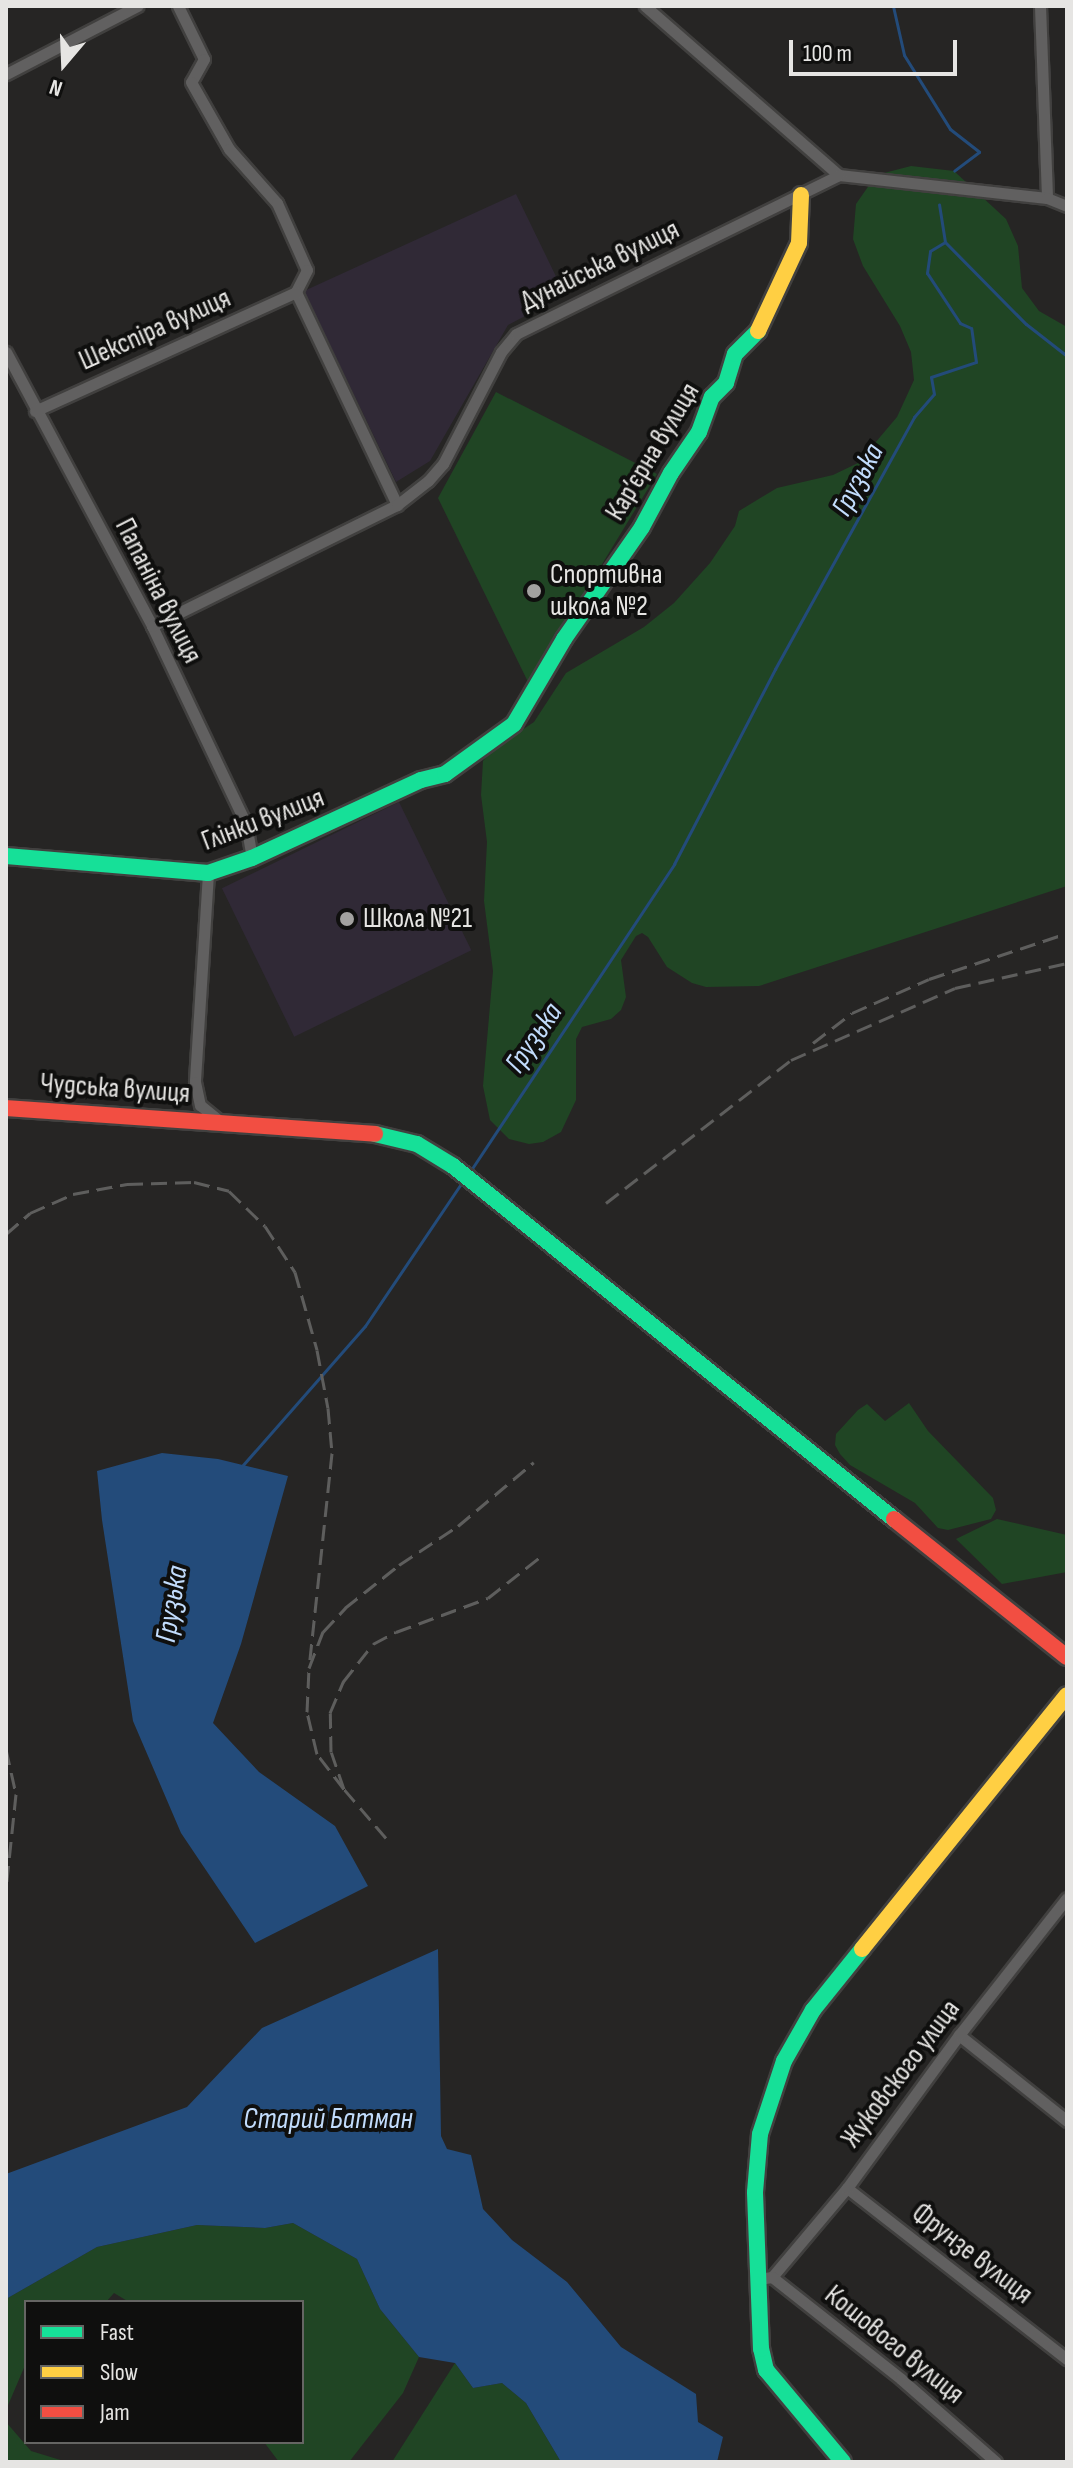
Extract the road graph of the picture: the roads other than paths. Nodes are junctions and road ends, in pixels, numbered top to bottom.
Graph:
1 (137, 6) edge
2 (178, 6) edge
3 (645, 6) edge
4 (1040, 6) edge
5 (6, 74) edge
6 (839, 175) junction
7 (801, 195) junction
8 (1047, 198) junction
9 (1067, 206) edge
10 (296, 292) junction
11 (6, 352) edge
12 (35, 411) junction
13 (397, 505) junction
14 (152, 626) junction
15 (514, 724) joint
16 (6, 856) edge
17 (252, 858) junction
18 (208, 873) junction
19 (6, 1108) edge
20 (221, 1122) junction
21 (1067, 1657) edge
22 (1067, 1695) edge
23 (1065, 1903) edge
24 (959, 2035) junction
25 (1067, 2121) edge
26 (847, 2188) junction
27 (764, 2278) junction
28 (1067, 2359) edge
29 (843, 2462) edge
30 (996, 2462) edge

1 - 5 street
2 - 10 street
3 - 6 street
4 - 8 street
6 - 7 street, Дунайська вулиця
6 - 8 street
7 - 13 street, Дунайська вулиця
7 - 15 street, Кар’єрна вулиця
8 - 9 street
10 - 12 street, Шекспіра вулиця
10 - 13 street
11 - 12 street, Папаніна вулиця
12 - 14 street, Папаніна вулиця
13 - 14 street, Дунайська вулиця
14 - 17 street, Папаніна вулиця
15 - 17 street, Глінки вулиця
16 - 18 street, Глінки вулиця
17 - 18 street, Глінки вулиця
18 - 20 street
19 - 20 street, Чудська вулиця
20 - 21 street, Чудська вулиця
22 - 27 street
23 - 24 street, Жуковского улица
24 - 25 street
24 - 26 street, Жуковского улица
26 - 27 street, Жуковского улица
26 - 28 street, Фрунзе вулиця
27 - 29 street
27 - 30 street, Кошового вулиця

